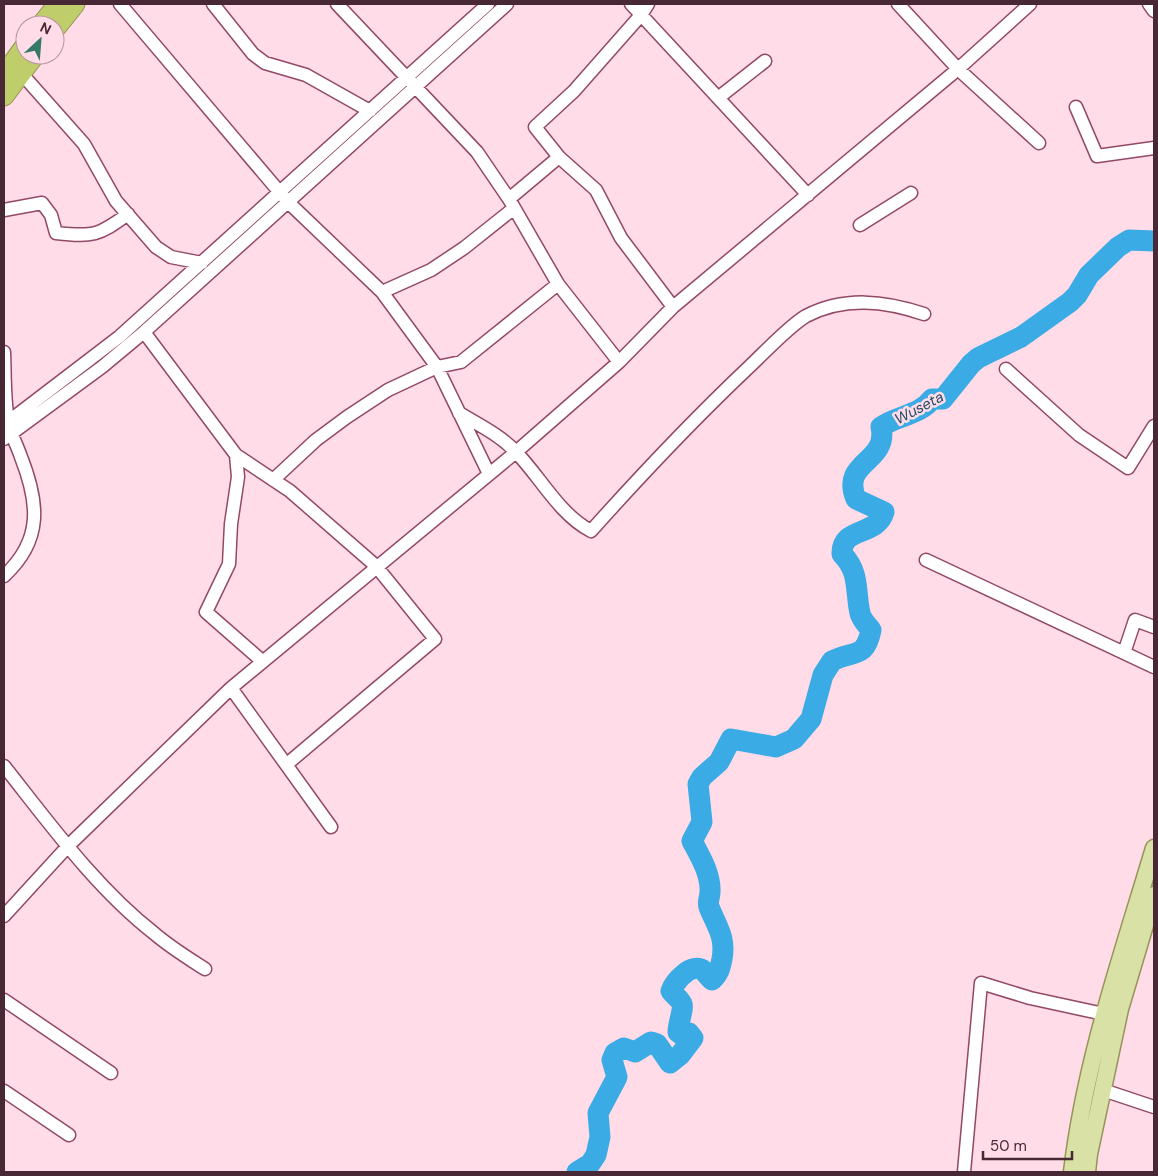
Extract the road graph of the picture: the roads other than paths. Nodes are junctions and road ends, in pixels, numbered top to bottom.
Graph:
1 (58, 4) edge
2 (74, 4) edge
3 (120, 4) edge
4 (213, 4) edge
5 (337, 4) edge
6 (488, 4) edge
7 (507, 4) edge
8 (631, 4) edge
9 (898, 4) edge
10 (1030, 4) edge
11 (1149, 4) edge
12 (644, 9) edge
13 (1154, 11) edge
14 (49, 15) edge
15 (65, 16) edge
16 (765, 61) dead end
17 (23, 65) edge
18 (958, 69) junction
19 (13, 74) edge
20 (407, 78) junction
21 (416, 88) junction
22 (4, 96) edge
23 (718, 98) junction
24 (1076, 107) dead end
25 (370, 111) junction
26 (1039, 142) dead end
27 (1154, 148) edge
28 (559, 157) junction
29 (279, 192) junction
30 (911, 193) dead end
31 (808, 195) junction
32 (288, 202) junction
33 (511, 204) junction
34 (4, 210) edge
35 (128, 214) junction
36 (860, 225) dead end
37 (202, 263) junction
38 (558, 284) junction
39 (382, 292) junction
40 (673, 307) junction
41 (924, 314) dead end
42 (144, 332) junction
43 (4, 352) edge
44 (619, 362) junction
45 (437, 367) junction
46 (1006, 369) dead end
47 (459, 413) junction
48 (1154, 426) edge
49 (7, 430) edge
50 (516, 452) junction
51 (236, 456) junction
52 (489, 474) junction
53 (273, 480) junction
54 (926, 560) dead end
55 (376, 566) junction
56 (4, 576) edge
57 (1154, 627) edge
58 (1124, 653) junction
59 (262, 661) junction
60 (1154, 668) edge
61 (231, 688) junction
62 (287, 764) junction
63 (4, 766) edge
64 (331, 827) dead end
65 (68, 846) junction
66 (1154, 848) edge
67 (1149, 895) edge
68 (4, 916) edge
69 (205, 969) dead end
70 (5, 1004) edge
71 (1104, 1014) junction
72 (111, 1073) dead end
73 (1103, 1090) junction
74 (4, 1091) edge
75 (1154, 1106) edge
76 (69, 1135) dead end
77 (964, 1172) edge
78 (1072, 1172) edge
79 (1087, 1172) edge

1 - 14 highway
2 - 15 highway
3 - 29 street
4 - 25 street
5 - 20 street
6 - 20 street
7 - 21 street
8 - 12 street
9 - 18 street
10 - 18 street
11 - 13 street
12 - 23 street
12 - 28 street
16 - 23 street
17 - 19 highway
18 - 26 street
18 - 31 street
19 - 22 highway
19 - 35 street
20 - 21 street
20 - 25 street
21 - 32 street
21 - 33 street
23 - 31 street
24 - 27 street
25 - 29 street
28 - 33 street
28 - 40 street
29 - 32 street
29 - 37 street
30 - 36 street
31 - 40 street
32 - 39 street
32 - 42 street
33 - 38 street
33 - 39 street
34 - 35 street
35 - 37 street
37 - 49 street
38 - 44 street
38 - 45 street
39 - 45 street
40 - 44 street
41 - 50 street
42 - 49 street
42 - 51 street
43 - 49 street
44 - 50 street
45 - 47 street
45 - 53 street
46 - 48 street
47 - 50 street
47 - 52 street
49 - 56 street
50 - 52 street
51 - 53 street
51 - 59 street
52 - 55 street
53 - 55 street
54 - 58 street
55 - 59 street
55 - 62 street
57 - 58 street
58 - 60 street
59 - 61 street
61 - 62 street
61 - 65 street
62 - 64 street
63 - 65 street
65 - 68 street
65 - 69 street
66 - 67 main road
67 - 71 main road
67 - 73 main road
70 - 72 street
71 - 77 street
71 - 78 main road
73 - 75 street
73 - 79 main road
74 - 76 street

